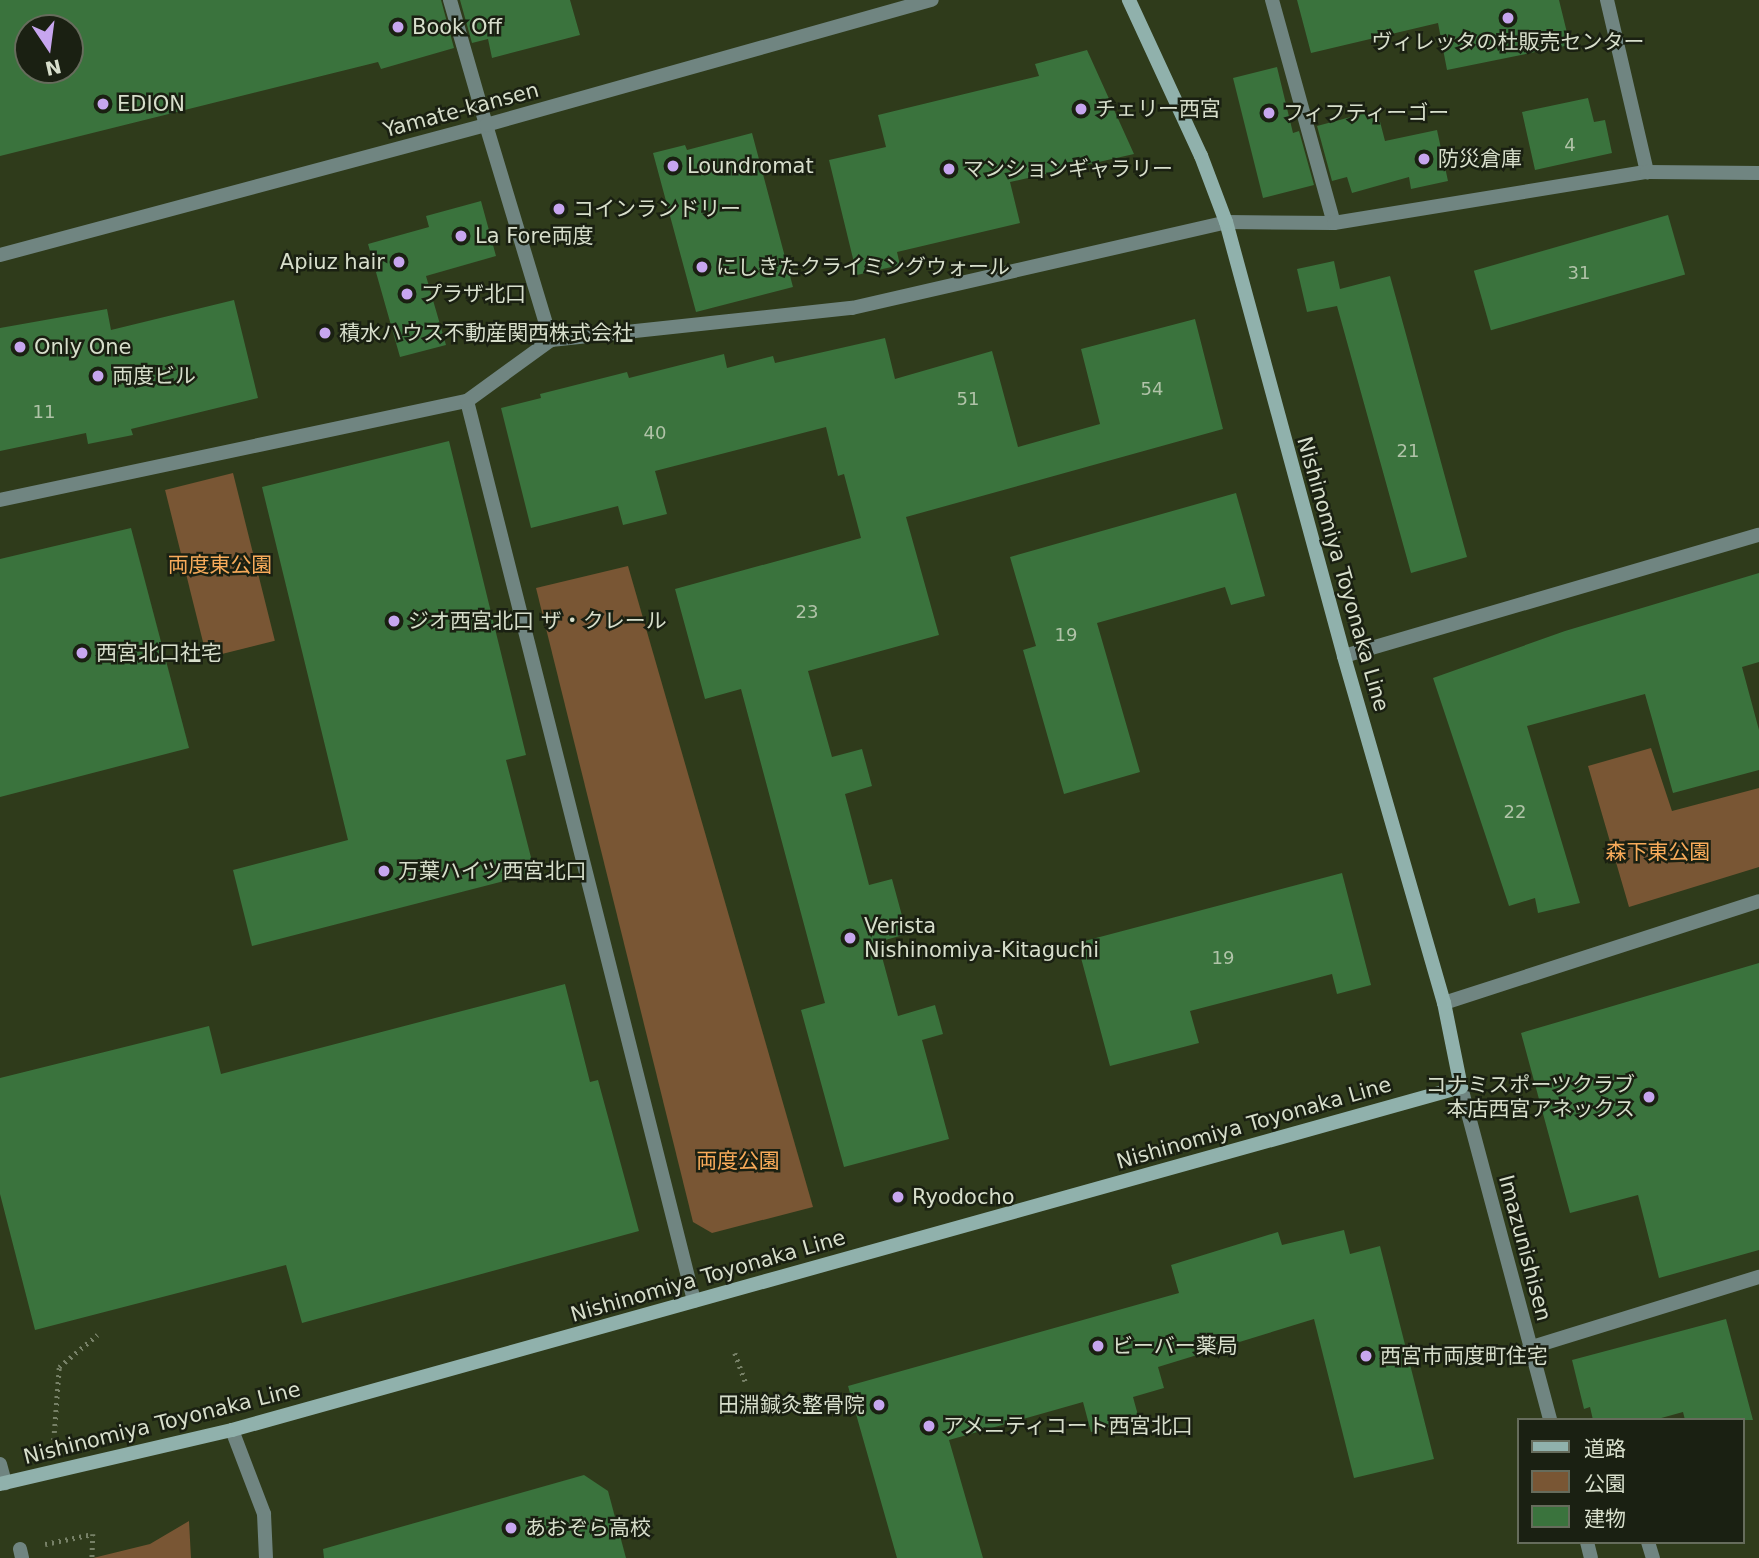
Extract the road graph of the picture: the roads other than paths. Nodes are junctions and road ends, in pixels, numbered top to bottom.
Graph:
1 (450, 0) edge
2 (932, 0) edge
3 (1129, 0) edge
4 (1272, 0) edge
5 (1607, 0) edge
6 (486, 125) junction
7 (1647, 172) junction
8 (1759, 173) edge
9 (1226, 222) junction
10 (1334, 223) junction
11 (0, 255) edge
12 (551, 340) junction
13 (467, 401) junction
14 (0, 500) edge
15 (1759, 535) edge
16 (1344, 656) junction
17 (1759, 901) edge
18 (1444, 1003) junction
19 (1461, 1087) junction
20 (1759, 1277) edge
21 (694, 1301) junction
22 (1529, 1348) junction
23 (1549, 1418) edge
24 (232, 1430) junction
25 (0, 1464) edge
26 (2, 1483) edge
27 (265, 1558) edge

1 - 6 street
2 - 6 street, Yamate-kansen
3 - 9 main road, Nishinomiya Toyonaka Line
4 - 10 street
5 - 7 street
6 - 11 street, Yamate-kansen
6 - 12 street
7 - 8 street
7 - 10 street
9 - 10 street
9 - 12 street
9 - 16 main road, Nishinomiya Toyonaka Line
12 - 13 street
13 - 14 street
13 - 21 street
15 - 16 street
16 - 18 main road, Nishinomiya Toyonaka Line
17 - 18 street
18 - 19 main road, Nishinomiya Toyonaka Line
19 - 21 main road, Nishinomiya Toyonaka Line
19 - 22 street, Imazunishisen
20 - 22 street
21 - 24 main road, Nishinomiya Toyonaka Line
22 - 23 street, Imazunishisen
24 - 26 main road, Nishinomiya Toyonaka Line
24 - 27 street
25 - 26 street

